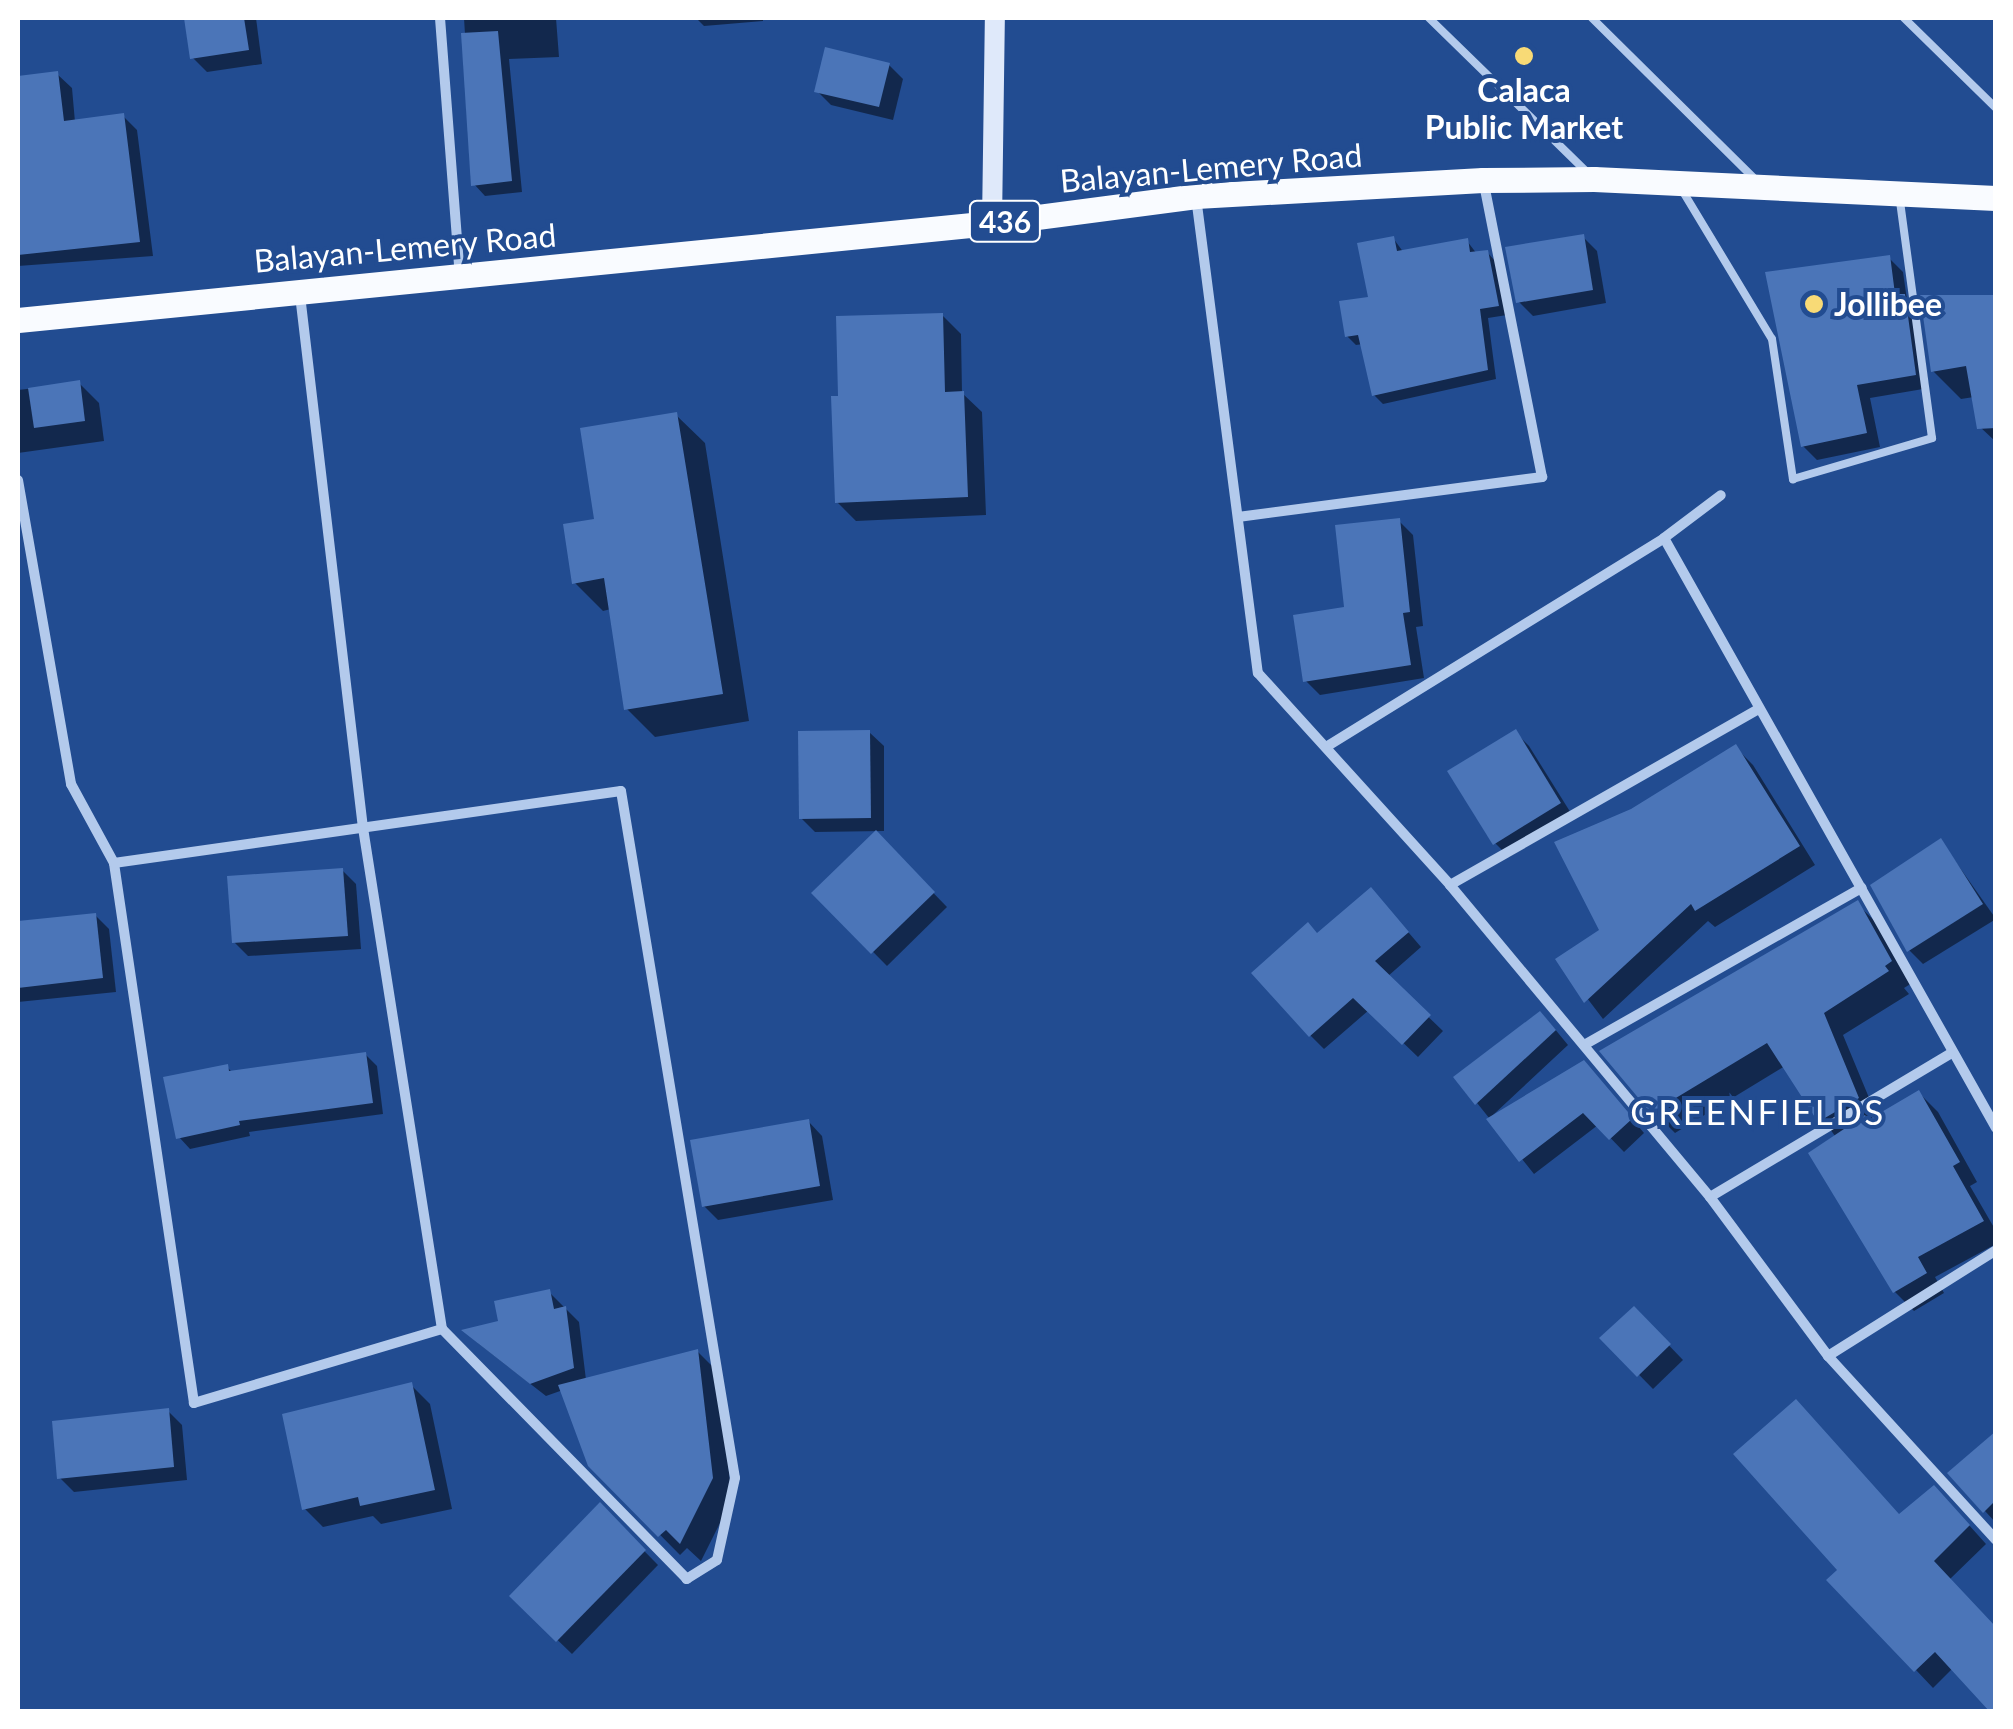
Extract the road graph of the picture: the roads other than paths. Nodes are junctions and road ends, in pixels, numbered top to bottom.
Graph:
1 (440, 18) edge
2 (995, 18) edge
3 (1430, 18) edge
4 (1592, 18) edge
5 (1904, 18) edge
6 (1996, 108) edge
7 (1482, 180) junction
8 (1594, 180) junction
9 (1677, 182) junction
10 (1760, 184) junction
11 (1899, 192) junction
12 (1196, 196) junction
13 (1996, 198) edge
14 (992, 223) junction
15 (460, 276) junction
16 (300, 289) junction
17 (18, 320) edge
18 (18, 480) edge
19 (1721, 495) dead end
20 (1238, 517) junction
21 (1664, 538) junction
22 (1757, 710) junction
23 (1326, 747) junction
24 (363, 828) junction
25 (114, 862) junction
26 (1450, 886) junction
27 (1862, 888) junction
28 (1584, 1045) junction
29 (1950, 1054) junction
30 (1996, 1128) edge
31 (1710, 1197) junction
32 (1996, 1250) edge
33 (442, 1329) junction
34 (1828, 1356) junction
35 (1996, 1540) edge

1 - 15 street
2 - 14 street
3 - 8 lane
4 - 10 lane
5 - 6 lane
7 - 8 main road, Balayan-Lemery Road / 436
7 - 12 main road, Balayan-Lemery Road / 436
7 - 20 street
8 - 9 main road, Balayan-Lemery Road / 436
9 - 10 main road, Balayan-Lemery Road / 436
9 - 11 lane
10 - 11 main road, Balayan-Lemery Road / 436
11 - 13 main road, Balayan-Lemery Road / 436
12 - 14 main road, Balayan-Lemery Road / 436
12 - 20 street
14 - 15 main road, Balayan-Lemery Road / 436
15 - 16 main road, Balayan-Lemery Road / 436
16 - 17 main road, Balayan-Lemery Road / 436
16 - 24 street
18 - 25 street
19 - 21 street
20 - 23 street
21 - 22 street
21 - 23 street
22 - 26 street
22 - 27 street
23 - 26 street
24 - 25 street
24 - 33 street
24 - 33 street
25 - 33 street
26 - 28 street
27 - 28 street
27 - 29 street
28 - 31 street
29 - 30 street
29 - 31 street
31 - 34 street
32 - 34 street
34 - 35 street

